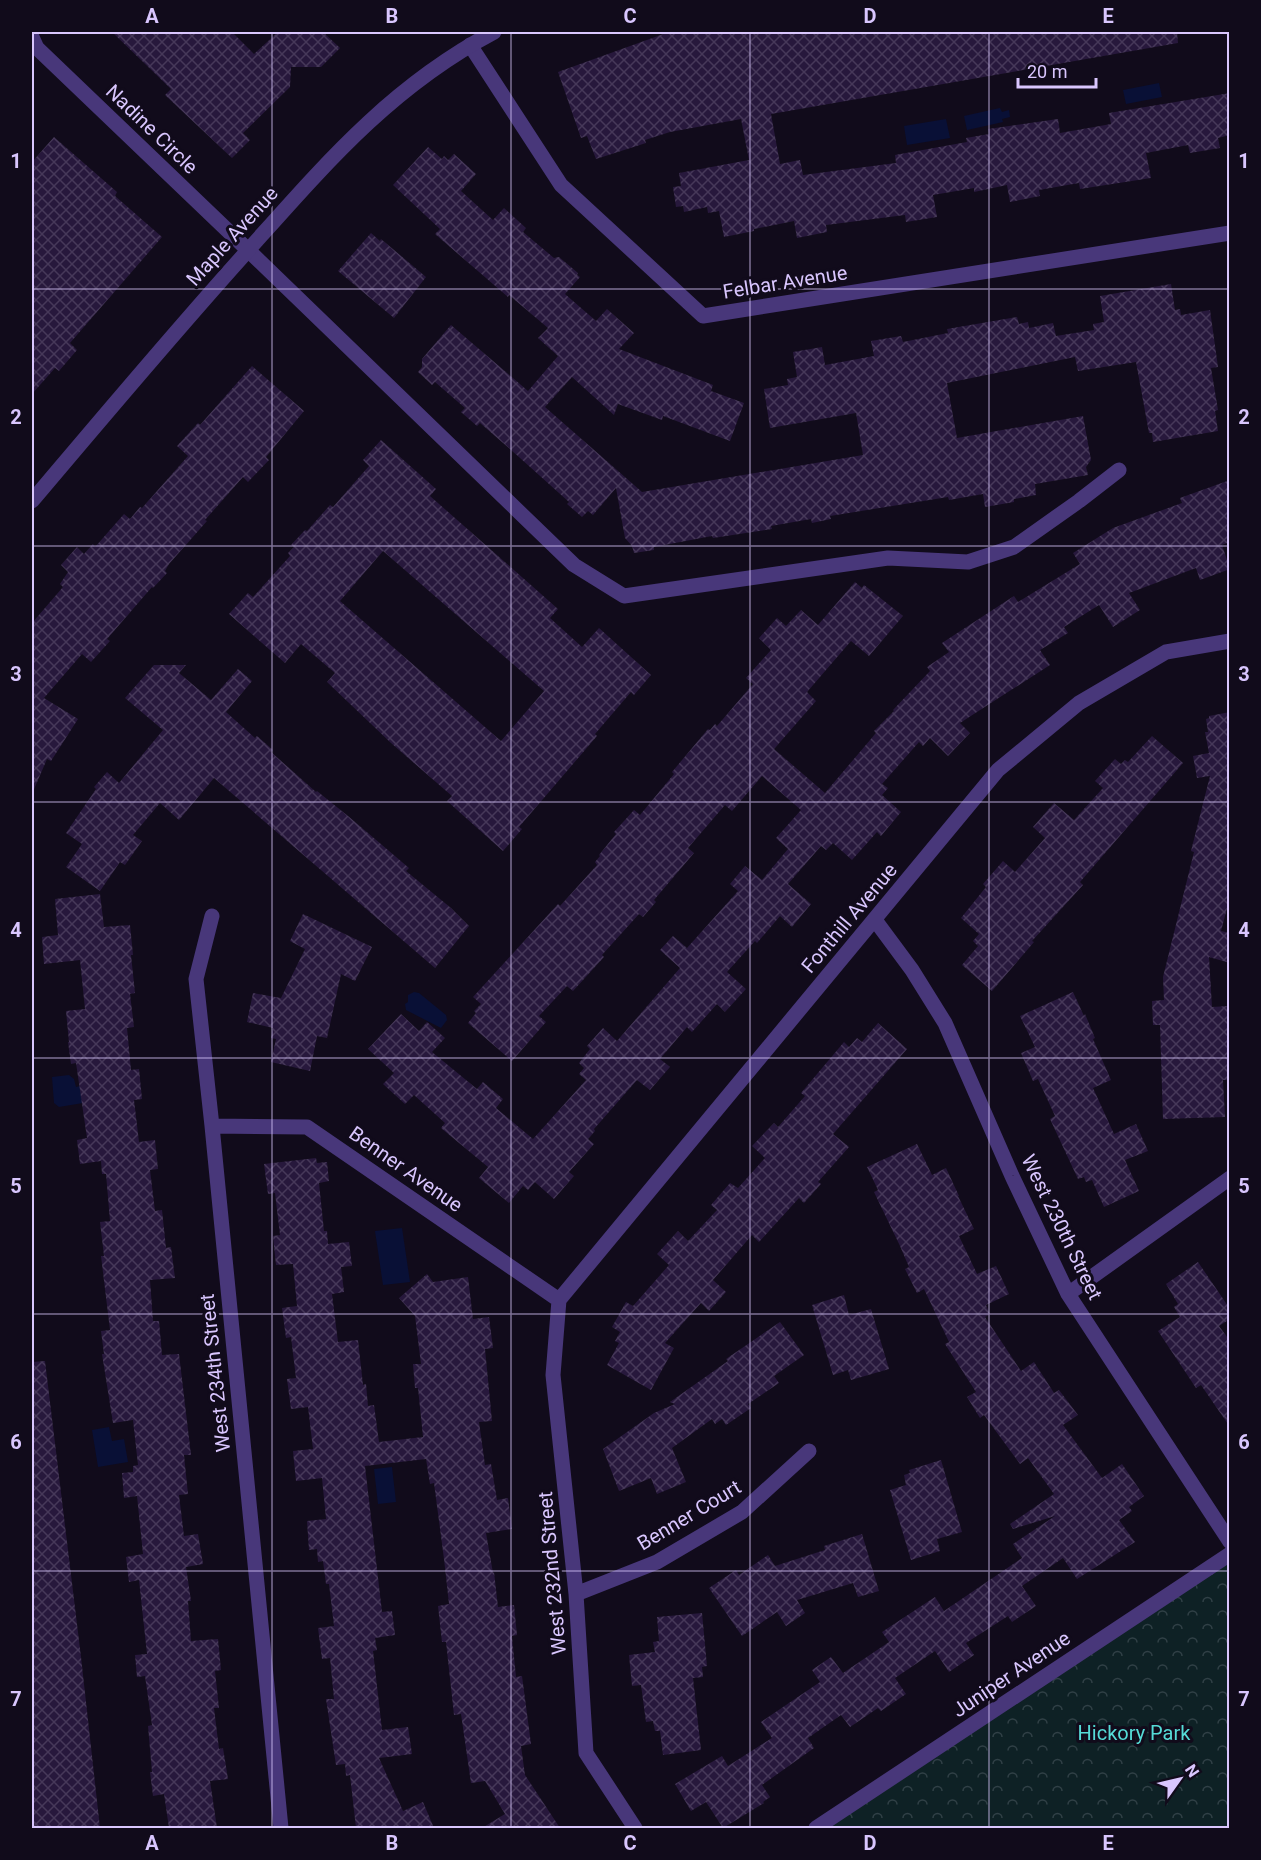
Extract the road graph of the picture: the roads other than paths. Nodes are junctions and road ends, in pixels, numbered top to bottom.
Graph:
1 (494, 32) edge
2 (32, 37) edge
3 (470, 45) junction
4 (1230, 233) edge
5 (248, 250) junction
6 (1119, 470) dead end
7 (32, 501) edge
8 (1230, 641) edge
9 (212, 916) dead end
10 (876, 920) junction
11 (212, 1126) junction
12 (1230, 1178) edge
13 (1068, 1294) junction
14 (559, 1300) junction
15 (809, 1451) dead end
16 (1230, 1542) edge
17 (1230, 1554) edge
18 (576, 1593) junction
19 (281, 1828) edge
20 (635, 1828) edge
21 (816, 1828) edge

1 - 3 street, Maple Avenue
2 - 5 street, Nadine Circle
3 - 4 street, Felbar Avenue
3 - 5 street, Maple Avenue
5 - 6 street, Nadine Circle
5 - 7 street, Maple Avenue
8 - 10 street, Fonthill Avenue
9 - 11 street, West 234th Street
10 - 13 street, West 230th Street
10 - 14 street, Fonthill Avenue
11 - 14 street, Benner Avenue
11 - 19 street, West 234th Street
12 - 13 street
13 - 16 street, West 230th Street
14 - 18 street, West 232nd Street
15 - 18 street, Benner Court
17 - 21 street, Juniper Avenue
18 - 20 street, West 232nd Street

